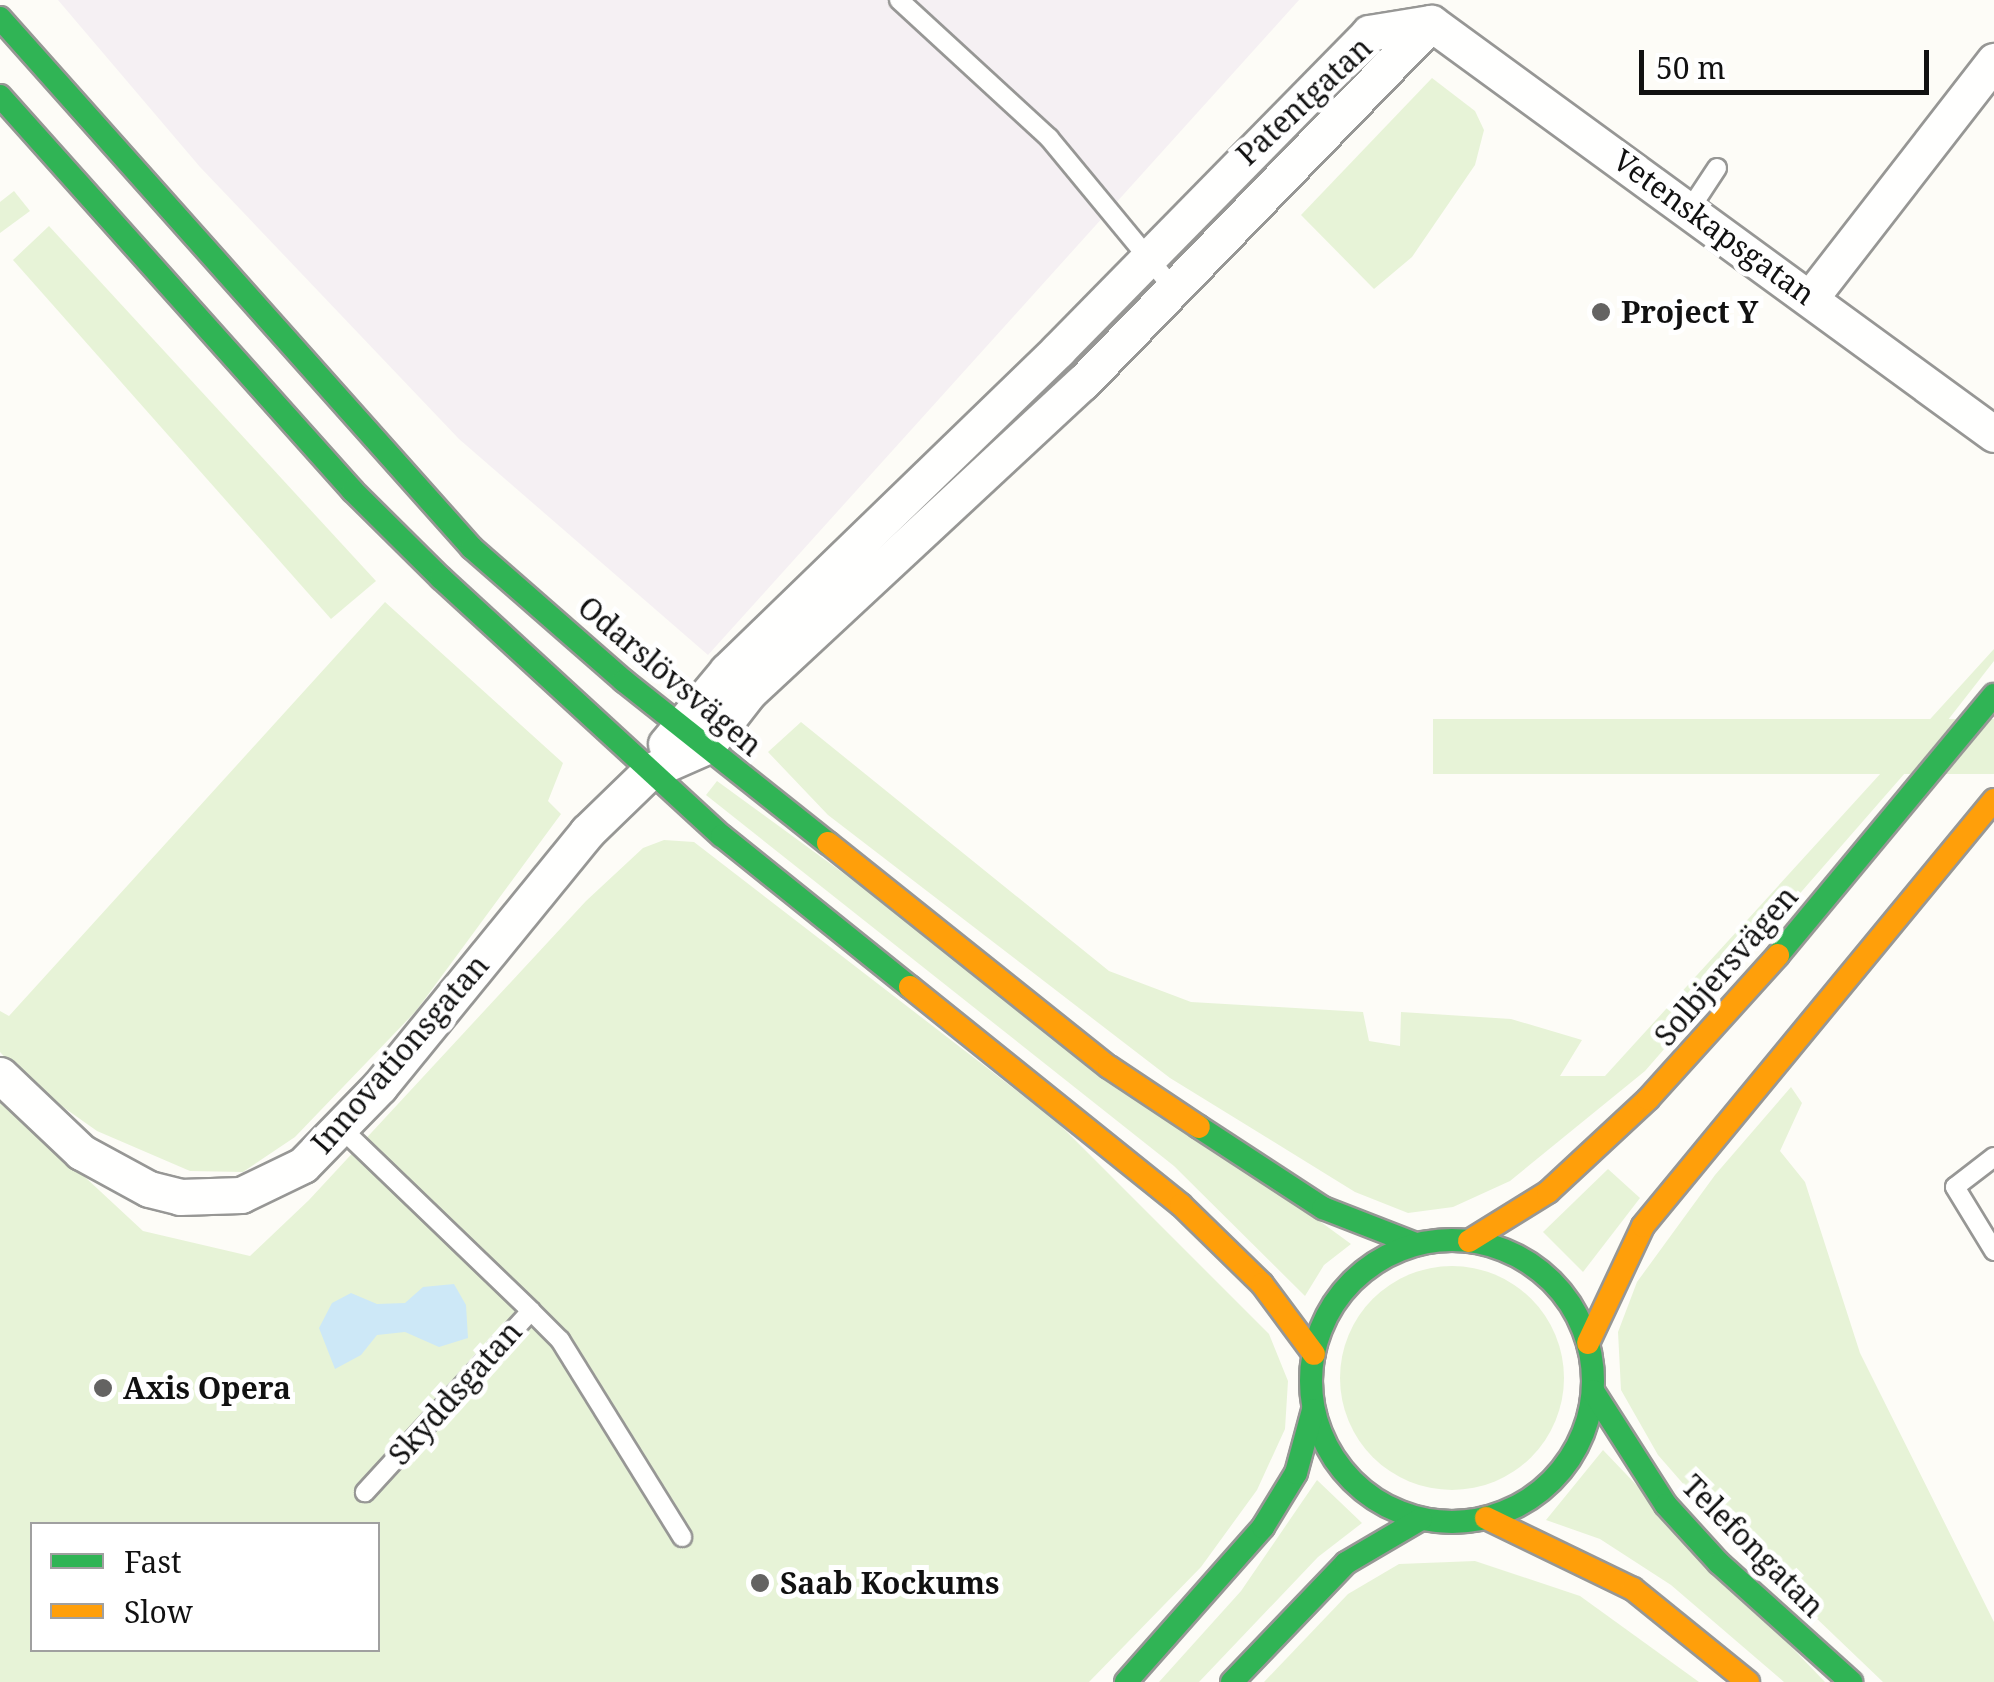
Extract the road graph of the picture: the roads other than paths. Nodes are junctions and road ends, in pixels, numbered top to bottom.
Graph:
1 (899, 0) edge
2 (0, 18) edge
3 (1431, 23) junction
4 (1994, 61) edge
5 (0, 96) edge
6 (1717, 168) dead end
7 (1690, 209) junction
8 (1146, 255) junction
9 (1173, 288) junction
10 (1811, 297) junction
11 (1994, 434) edge
12 (1994, 695) edge
13 (678, 724) junction
14 (707, 746) junction
15 (650, 771) junction
16 (1994, 800) edge
17 (0, 1075) edge
18 (342, 1128) junction
19 (1994, 1157) edge
20 (1468, 1240) junction
21 (1416, 1244) junction
22 (1994, 1251) edge
23 (531, 1310) junction
24 (1588, 1343) junction
25 (1314, 1354) junction
26 (1593, 1391) junction
27 (1313, 1410) junction
28 (364, 1492) dead end
29 (1486, 1518) junction
30 (1421, 1519) junction
31 (682, 1537) dead end
32 (1126, 1682) edge
33 (1232, 1682) edge
34 (1748, 1682) edge
35 (1852, 1682) edge

1 - 8 lane
2 - 13 main road, Odarslövsvägen
3 - 7 street, Vetenskapsgatan
3 - 8 street, Patentgatan
3 - 9 street, Patentgatan
4 - 10 street
5 - 15 main road
6 - 7 lane
7 - 10 street, Vetenskapsgatan
8 - 9 lane
8 - 13 street, Patentgatan
9 - 14 street, Patentgatan
10 - 11 street, Vetenskapsgatan
12 - 20 main road, Solbjersvägen
13 - 14 main road, Odarslövsvägen
13 - 15 street, Patentgatan
14 - 15 street, Innovationsgatan
14 - 21 main road, Odarslövsvägen
15 - 18 street, Innovationsgatan
15 - 25 main road
16 - 24 main road
17 - 18 street, Innovationsgatan
18 - 23 lane, Skyddsgatan
19 - 22 lane
20 - 21 main road
20 - 24 main road
21 - 25 main road
23 - 28 lane, Skyddsgatan
23 - 31 lane
24 - 26 main road
25 - 27 main road
26 - 29 main road
26 - 35 main road, Telefongatan
27 - 30 main road
27 - 32 main road
29 - 30 main road
29 - 34 main road
30 - 33 main road

